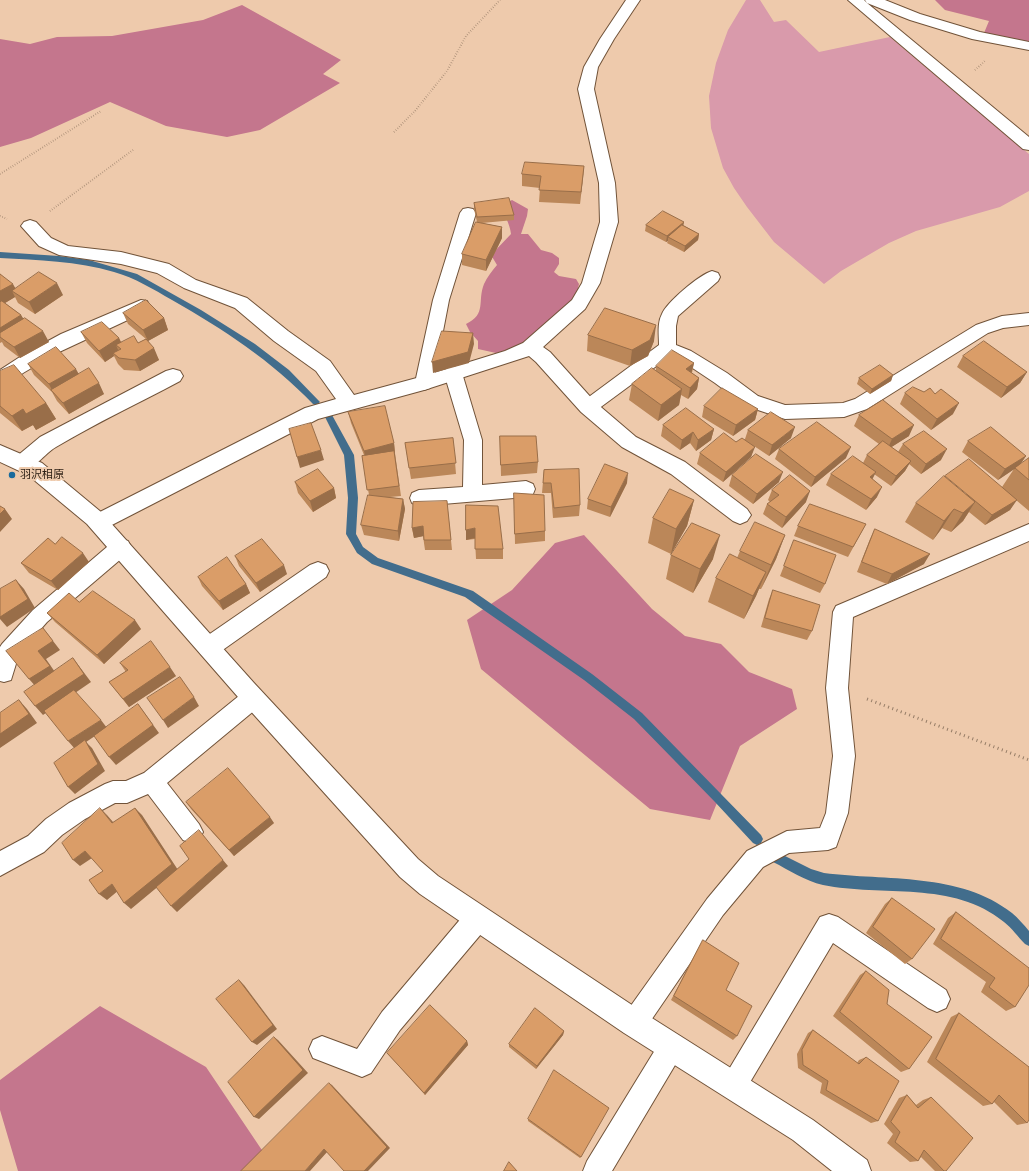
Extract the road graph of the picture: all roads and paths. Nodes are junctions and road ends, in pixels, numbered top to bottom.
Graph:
1 (500, 0) edge
2 (633, 0) edge
3 (855, 0) edge
4 (872, 0) edge
5 (1006, 42) junction
6 (1029, 46) edge
7 (958, 84) junction
8 (101, 111) dead end
9 (394, 132) dead end
10 (1029, 144) edge
11 (132, 150) dead end
12 (0, 174) edge
13 (468, 213) dead end
14 (30, 226) joint
15 (712, 277) dead end
16 (141, 306) edge
17 (1029, 319) edge
18 (530, 348) junction
19 (668, 348) junction
20 (453, 373) junction
21 (173, 376) dead end
22 (0, 380) edge
23 (424, 383) junction
24 (349, 403) junction
25 (588, 407) junction
26 (0, 453) edge
27 (23, 463) junction
28 (526, 489) dead end
29 (472, 494) junction
30 (419, 498) dead end
31 (740, 516) dead end
32 (99, 522) junction
33 (1029, 532) edge
34 (121, 547) junction
35 (318, 571) dead end
36 (209, 647) junction
37 (4, 672) dead end
38 (837, 688) junction
39 (253, 698) junction
40 (1029, 760) edge
41 (152, 781) junction
42 (191, 832) dead end
43 (0, 864) edge
44 (478, 918) junction
45 (937, 999) dead end
46 (634, 1024) junction
47 (672, 1046) junction
48 (322, 1049) dead end
49 (734, 1085) junction
50 (843, 1167) edge
51 (596, 1171) edge

1 - 9 path
2 - 18 street
3 - 7 street
4 - 5 street
5 - 6 street
5 - 7 path
7 - 10 street
8 - 12 path
11 - 14 path
13 - 23 lane
14 - 24 street
15 - 19 lane
16 - 22 street
17 - 19 lane
18 - 20 street
18 - 25 street
19 - 25 lane
20 - 23 street
20 - 29 lane
21 - 27 street
23 - 24 street
24 - 32 street
25 - 31 street
26 - 27 street
27 - 32 street
28 - 29 lane
29 - 30 lane
32 - 34 street
33 - 38 lane
34 - 36 street
34 - 37 lane
35 - 36 street
36 - 39 street
38 - 40 path
38 - 46 lane
39 - 41 lane
39 - 44 street
41 - 42 lane
41 - 43 lane
44 - 46 street
44 - 48 lane
45 - 49 lane
46 - 47 street
47 - 49 street
47 - 51 lane
49 - 50 street

